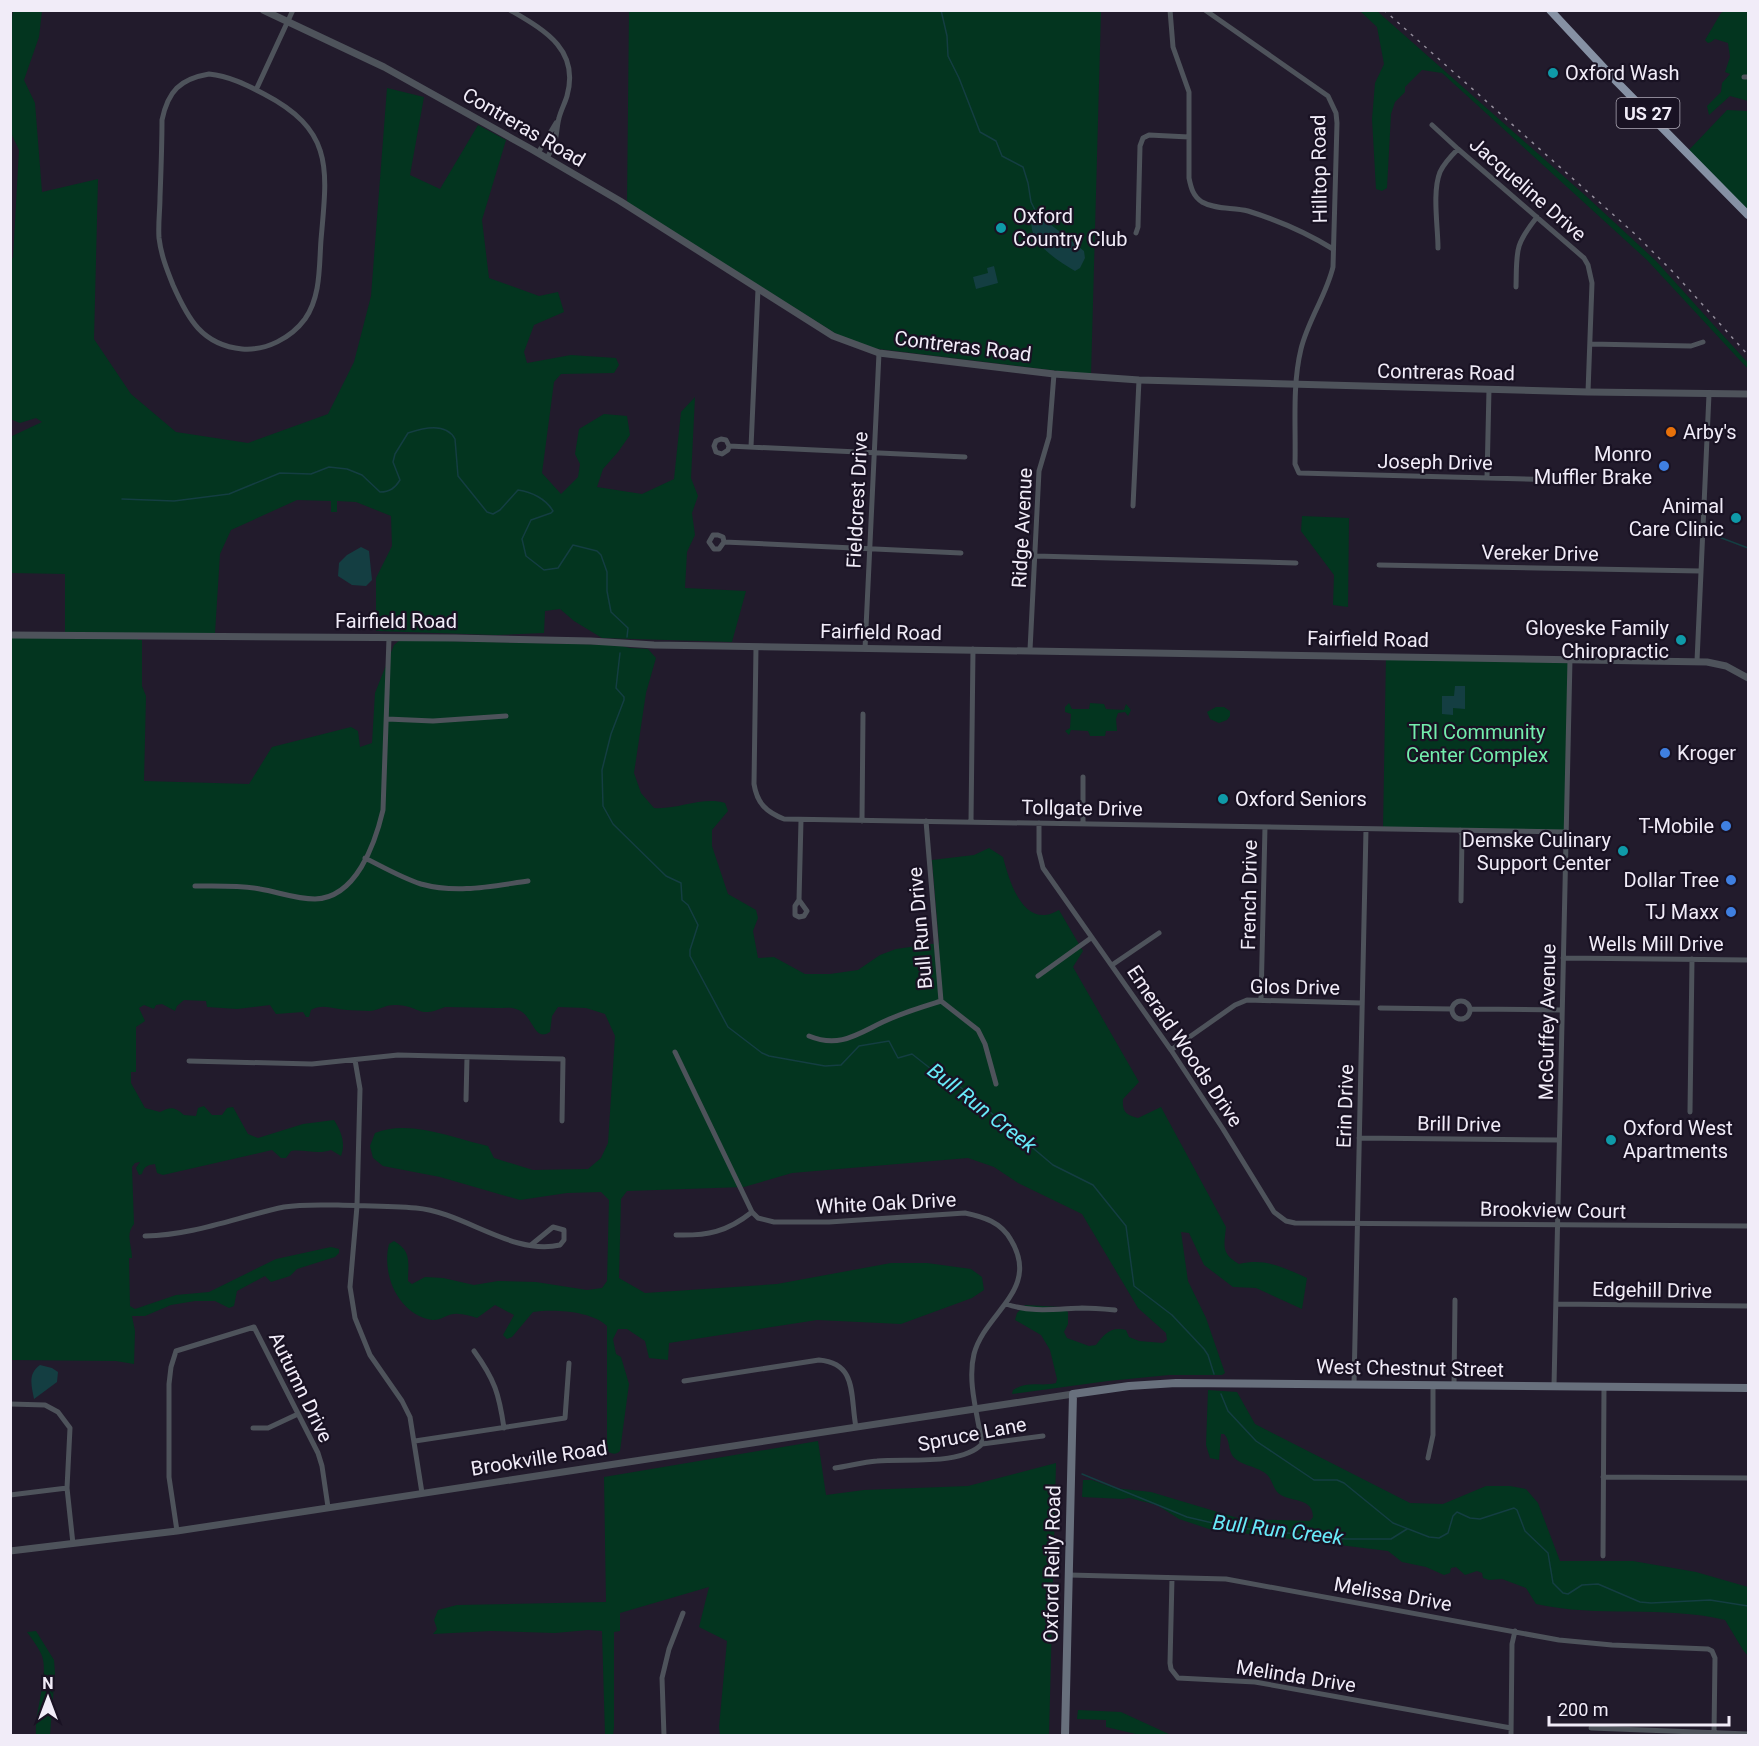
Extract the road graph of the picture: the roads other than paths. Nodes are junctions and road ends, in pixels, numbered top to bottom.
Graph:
1 (263, 10) edge
2 (293, 10) edge
3 (1170, 10) edge
4 (1205, 10) edge
5 (1550, 10) edge
6 (513, 11) edge
7 (288, 22) junction
8 (256, 90) junction
9 (559, 119) junction
10 (1432, 125) dead end
11 (1189, 136) junction
12 (1458, 149) junction
13 (538, 153) junction
14 (547, 158) junction
15 (1749, 214) edge
16 (1537, 217) junction
17 (1136, 233) dead end
18 (1438, 248) dead end
19 (1333, 249) junction
20 (1516, 287) dead end
21 (758, 289) junction
22 (1703, 342) dead end
23 (1590, 344) junction
24 (879, 353) junction
25 (1054, 374) junction
26 (1139, 380) junction
27 (1296, 384) junction
28 (1489, 389) junction
29 (1588, 392) junction
30 (1709, 394) junction
31 (1749, 394) edge
32 (729, 446) dead end
33 (751, 447) junction
34 (874, 453) junction
35 (965, 457) dead end
36 (1303, 474) joint
37 (1487, 478) junction
38 (1567, 480) dead end
39 (1133, 506) dead end
40 (724, 542) dead end
41 (869, 549) junction
42 (961, 553) dead end
43 (1035, 556) junction
44 (1296, 563) dead end
45 (1379, 565) dead end
46 (1700, 571) junction
47 (10, 635) edge
48 (389, 638) junction
49 (756, 647) junction
50 (865, 649) junction
51 (973, 650) junction
52 (1030, 650) junction
53 (1570, 659) junction
54 (1697, 662) junction
55 (1749, 678) edge
56 (863, 714) dead end
57 (506, 716) dead end
58 (387, 719) junction
59 (1083, 777) dead end
60 (801, 820) junction
61 (862, 820) junction
62 (926, 821) junction
63 (971, 822) junction
64 (1039, 823) junction
65 (1083, 823) junction
66 (1265, 826) junction
67 (1366, 829) junction
68 (1460, 830) junction
69 (1566, 832) junction
70 (366, 858) junction
71 (528, 881) dead end
72 (195, 886) dead end
73 (799, 900) dead end
74 (1461, 901) dead end
75 (1159, 933) dead end
76 (1091, 938) junction
77 (1563, 958) junction
78 (1692, 960) junction
79 (1749, 960) edge
80 (1112, 965) junction
81 (1038, 975) dead end
82 (1261, 1000) junction
83 (941, 1001) junction
84 (1362, 1003) junction
85 (1380, 1008) dead end
86 (1452, 1009) junction
87 (1471, 1009) junction
88 (1562, 1010) junction
89 (809, 1036) dead end
90 (1171, 1050) junction
91 (675, 1052) dead end
92 (467, 1057) junction
93 (355, 1060) junction
94 (189, 1061) dead end
95 (996, 1084) dead end
96 (466, 1100) dead end
97 (1690, 1112) dead end
98 (562, 1121) dead end
99 (1359, 1138) junction
100 (1559, 1140) junction
101 (357, 1206) junction
102 (752, 1212) junction
103 (1356, 1223) junction
104 (1557, 1225) junction
105 (1749, 1227) edge
106 (676, 1235) dead end
107 (145, 1236) dead end
108 (531, 1245) junction
109 (1455, 1300) dead end
110 (1006, 1304) junction
111 (1556, 1304) junction
112 (1749, 1306) edge
113 (1115, 1310) dead end
114 (474, 1352) dead end
115 (569, 1363) dead end
116 (684, 1381) dead end
117 (1354, 1384) junction
118 (1433, 1385) junction
119 (1454, 1385) junction
120 (1554, 1386) junction
121 (1604, 1386) junction
122 (1749, 1388) edge
123 (1073, 1394) junction
124 (10, 1404) edge
125 (977, 1407) junction
126 (298, 1414) junction
127 (856, 1427) junction
128 (252, 1428) dead end
129 (504, 1428) junction
130 (1043, 1436) dead end
131 (415, 1441) junction
132 (982, 1444) junction
133 (1428, 1458) dead end
134 (835, 1468) dead end
135 (1603, 1477) junction
136 (1749, 1478) edge
137 (67, 1488) junction
138 (422, 1492) junction
139 (10, 1495) edge
140 (328, 1507) junction
141 (177, 1531) junction
142 (73, 1544) junction
143 (10, 1551) edge
144 (1603, 1556) dead end
145 (1069, 1575) junction
146 (1172, 1578) junction
147 (683, 1613) dead end
148 (1515, 1631) junction
149 (1510, 1728) junction
150 (1591, 1728) dead end
151 (1714, 1733) junction
152 (1749, 1734) edge
153 (664, 1736) edge
154 (1065, 1736) edge
155 (1510, 1736) edge

1 - 7 street, Contreras Road
2 - 7 street
3 - 11 street, Hilltop Road
4 - 19 street, Hilltop Road
5 - 15 highway, US 27
6 - 9 street
7 - 8 street
7 - 13 street, Contreras Road
8 - 8 street
9 - 13 street
9 - 14 street
10 - 12 street, Jacqueline Drive
11 - 17 street
11 - 19 street, Hilltop Road
12 - 16 street, Jacqueline Drive
12 - 18 street
13 - 14 street, Contreras Road
14 - 21 street, Contreras Road
16 - 20 street
16 - 23 street, Jacqueline Drive
19 - 27 street, Hilltop Road
21 - 24 street, Contreras Road
21 - 33 street
22 - 23 street
23 - 29 street, Jacqueline Drive
24 - 25 street, Contreras Road
24 - 34 street, Fieldcrest Drive
25 - 26 street, Contreras Road
25 - 43 street, Ridge Avenue
26 - 27 street, Contreras Road
26 - 39 street
27 - 28 street, Contreras Road
27 - 36 street, Hilltop Road
28 - 29 street, Contreras Road
28 - 37 street
29 - 30 street, Contreras Road
30 - 31 street, Contreras Road
30 - 46 street
32 - 33 street
33 - 34 street
34 - 35 street
34 - 41 street, Fieldcrest Drive
36 - 37 street, Joseph Drive
37 - 38 street, Joseph Drive
40 - 41 street
41 - 42 street
41 - 50 street, Fieldcrest Drive
43 - 44 street
43 - 52 street, Ridge Avenue
45 - 46 street, Vereker Drive
46 - 54 street
47 - 48 street, Fairfield Road
48 - 49 street, Fairfield Road
48 - 58 street
49 - 50 street, Fairfield Road
49 - 60 street, Tollgate Drive
50 - 51 street, Fairfield Road
51 - 52 street, Fairfield Road
51 - 63 street
52 - 53 street, Fairfield Road
53 - 54 street, Fairfield Road
53 - 69 street, McGuffey Avenue
54 - 55 street, Fairfield Road
56 - 61 street
57 - 58 street
58 - 70 street
59 - 65 street
60 - 61 street, Tollgate Drive
60 - 73 street
61 - 62 street, Tollgate Drive
62 - 63 street, Tollgate Drive
62 - 83 street, Bull Run Drive
63 - 64 street, Tollgate Drive
64 - 65 street, Tollgate Drive
64 - 76 street, Emerald Woods Drive
65 - 66 street, Tollgate Drive
66 - 67 street, Tollgate Drive
66 - 82 street, French Drive
67 - 68 street, Tollgate Drive
67 - 84 street, Erin Drive
68 - 69 street, Tollgate Drive
68 - 74 street
69 - 77 street, McGuffey Avenue
70 - 71 street
70 - 72 street
75 - 80 street
76 - 80 street, Emerald Woods Drive
76 - 81 street
77 - 78 street, Wells Mill Drive
77 - 88 street, McGuffey Avenue
78 - 79 street, Wells Mill Drive
78 - 97 street
80 - 90 street, Emerald Woods Drive
82 - 84 street, Glos Drive
82 - 90 street, Glos Drive
83 - 89 street
83 - 95 street, Bull Run Drive
84 - 99 street, Erin Drive
85 - 86 street
86 - 87 street
86 - 87 street
87 - 88 street
88 - 100 street, McGuffey Avenue
90 - 103 street, Emerald Woods Drive
91 - 102 street
92 - 93 street
92 - 96 street
92 - 98 street
93 - 94 street
93 - 101 street
99 - 100 street, Brill Drive
99 - 103 street, Erin Drive
100 - 104 street, McGuffey Avenue
101 - 107 street
101 - 108 street
101 - 131 street
102 - 106 street
102 - 110 street, White Oak Drive
103 - 104 street, Brookview Court
103 - 117 street, Erin Drive
104 - 105 street, Brookview Court
104 - 111 street, McGuffey Avenue
108 - 108 street
109 - 119 street
110 - 113 street
110 - 125 street, White Oak Drive
111 - 112 street, Edgehill Drive
111 - 120 street, McGuffey Avenue
114 - 129 street
115 - 129 street
116 - 127 street
117 - 118 main road, West Chestnut Street
117 - 123 main road, West Chestnut Street
118 - 119 main road, West Chestnut Street
118 - 133 street
119 - 120 main road, West Chestnut Street
120 - 121 main road, West Chestnut Street
121 - 122 main road, West Chestnut Street
121 - 135 street
123 - 125 street, Brookville Road
123 - 145 main road, Oxford Reily Road
124 - 137 street
125 - 127 street, Brookville Road
125 - 132 street, White Oak Drive
126 - 128 street
126 - 140 street, Autumn Drive
126 - 141 street, Autumn Drive
127 - 138 street, Brookville Road
129 - 131 street
130 - 132 street, Spruce Lane
131 - 138 street
132 - 134 street, Spruce Lane
135 - 136 street
135 - 144 street
137 - 139 street
137 - 142 street
138 - 140 street, Brookville Road
140 - 141 street, Brookville Road
141 - 142 street, Brookville Road
142 - 143 street, Brookville Road
145 - 146 street, Melissa Drive
145 - 154 main road, Oxford Reily Road
146 - 148 street, Melissa Drive
146 - 149 street, Melinda Drive
147 - 153 street
148 - 149 street
148 - 151 street, Melissa Drive
149 - 155 street
150 - 151 street
151 - 152 street

